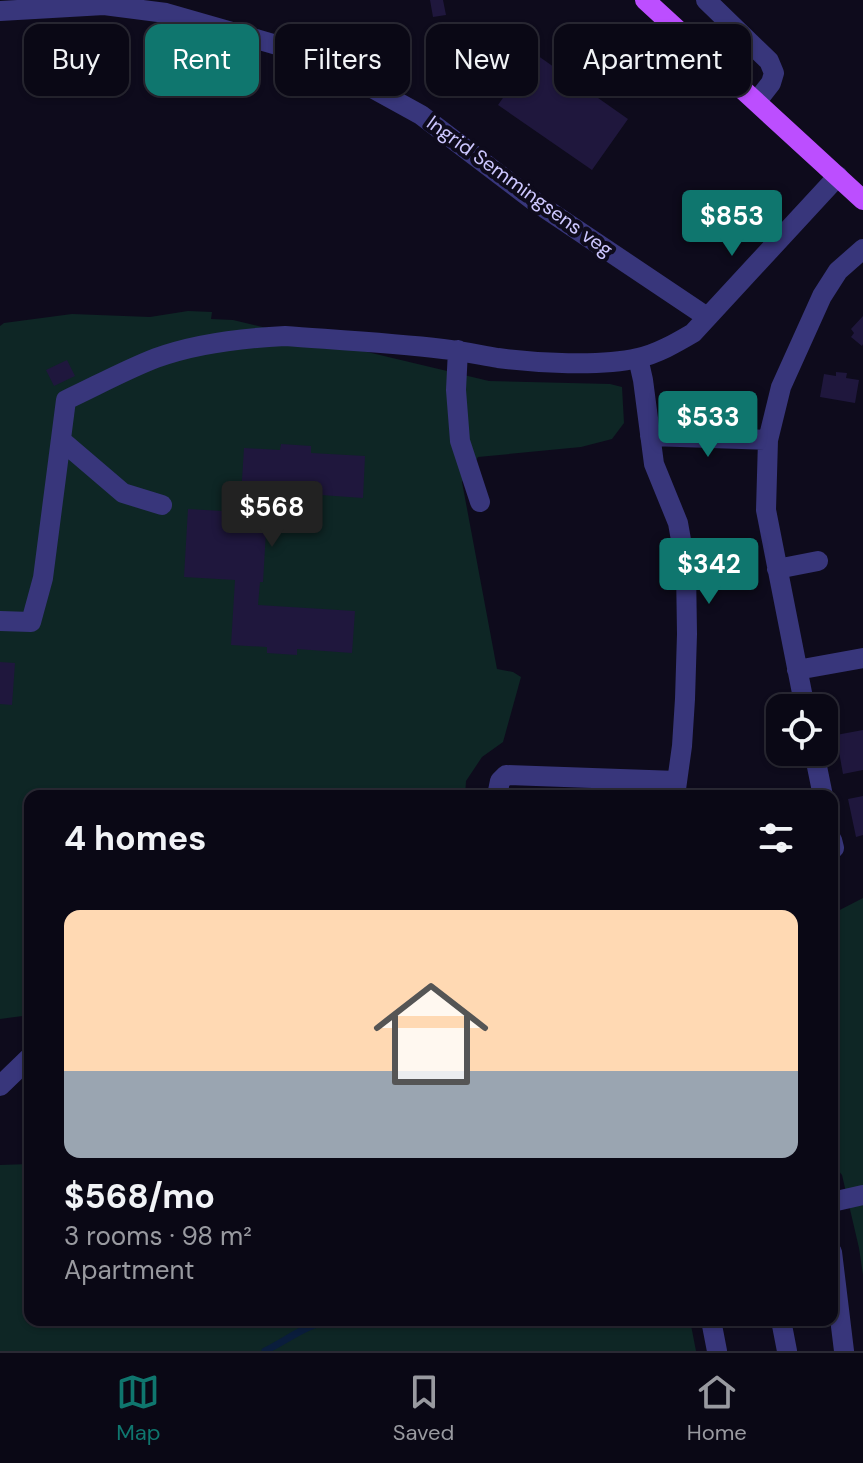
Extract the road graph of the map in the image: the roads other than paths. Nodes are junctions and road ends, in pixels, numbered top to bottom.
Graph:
1 (645, 0) edge
2 (706, 0) edge
3 (0, 11) edge
4 (757, 101) junction
5 (838, 176) junction
6 (863, 200) edge
7 (863, 249) edge
8 (707, 317) junction
9 (458, 350) junction
10 (638, 358) junction
11 (650, 436) junction
12 (61, 440) junction
13 (768, 440) junction
14 (480, 502) dead end
15 (162, 505) dead end
16 (818, 561) dead end
17 (777, 569) junction
18 (0, 621) edge
19 (863, 658) edge
20 (797, 670) junction
21 (802, 694) edge
22 (817, 766) edge
23 (676, 788) edge
24 (498, 790) edge
25 (822, 790) edge
26 (24, 1063) edge
27 (0, 1086) edge
28 (863, 1195) edge
29 (838, 1201) edge
30 (838, 1302) edge
31 (712, 1326) edge
32 (782, 1326) edge
33 (717, 1351) edge
34 (787, 1351) edge
35 (844, 1351) edge

1 - 4 main road
2 - 4 street
3 - 8 street, Ingrid Semmingsens veg
4 - 5 main road
5 - 6 main road
5 - 8 street
7 - 13 street
8 - 10 street
9 - 10 street
9 - 12 street
9 - 14 street
10 - 11 street
11 - 13 street
11 - 23 street
12 - 15 street
12 - 18 street
13 - 17 street
16 - 17 street
17 - 20 street
19 - 20 street
20 - 21 street
22 - 25 street
23 - 24 street
26 - 27 street
28 - 29 street
30 - 35 street
31 - 33 street
32 - 34 street

